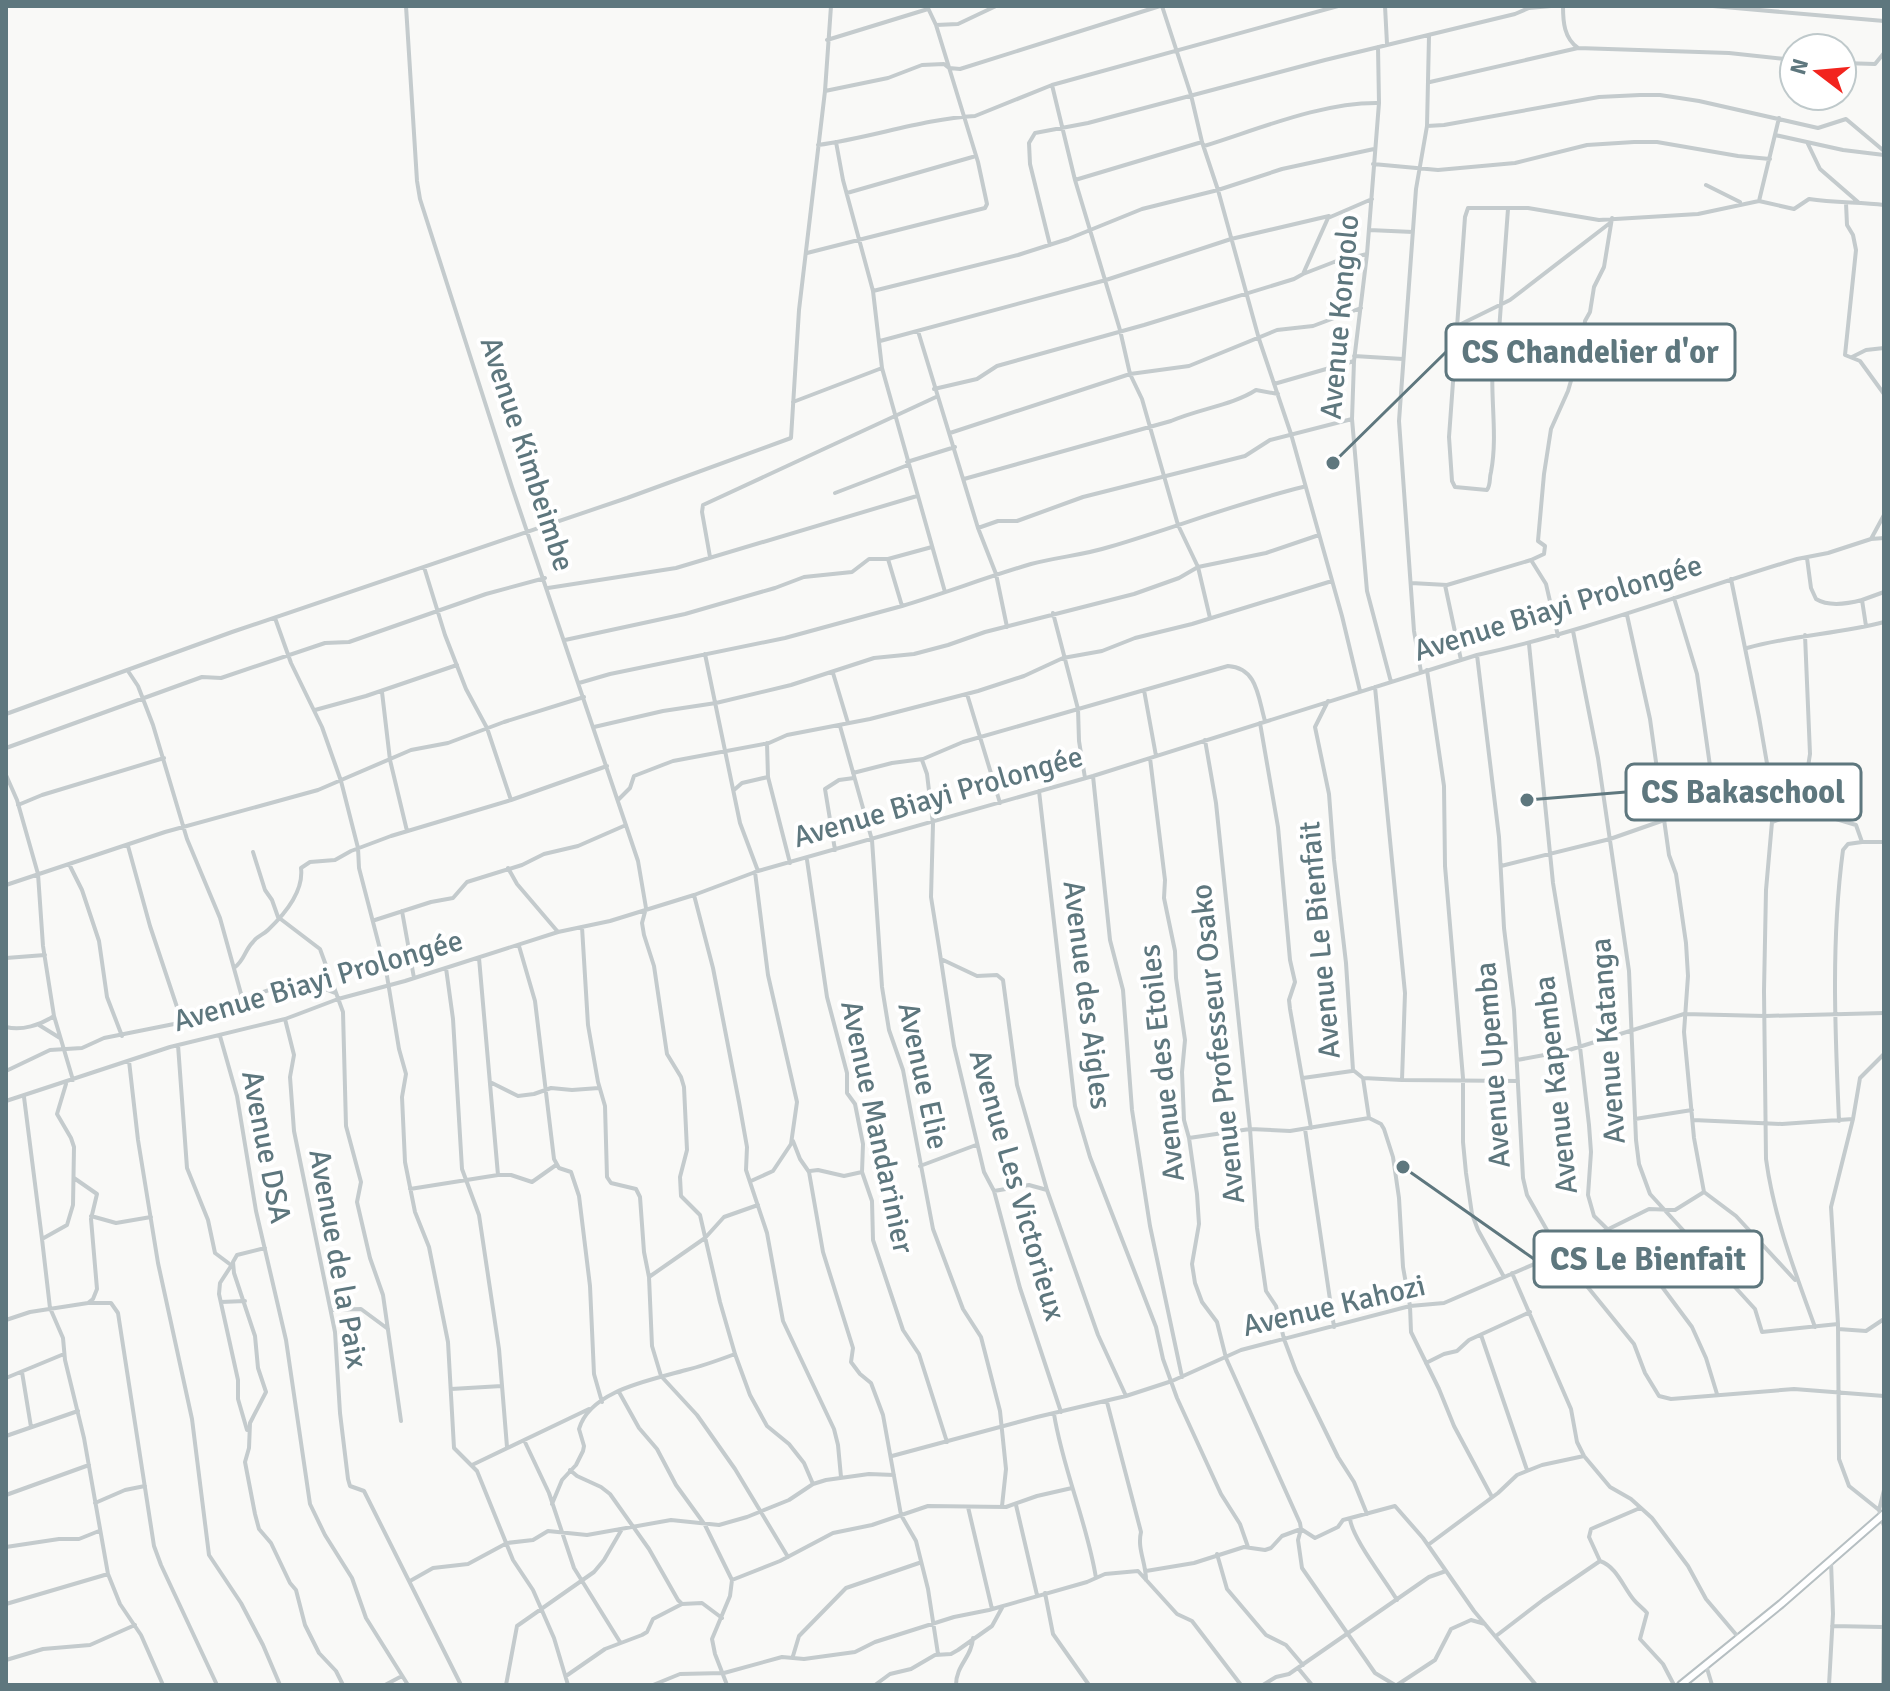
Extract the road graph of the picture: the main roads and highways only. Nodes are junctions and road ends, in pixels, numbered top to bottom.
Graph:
1 (1881, 1514) edge
2 (1681, 1685) edge

1 - 2 main road

